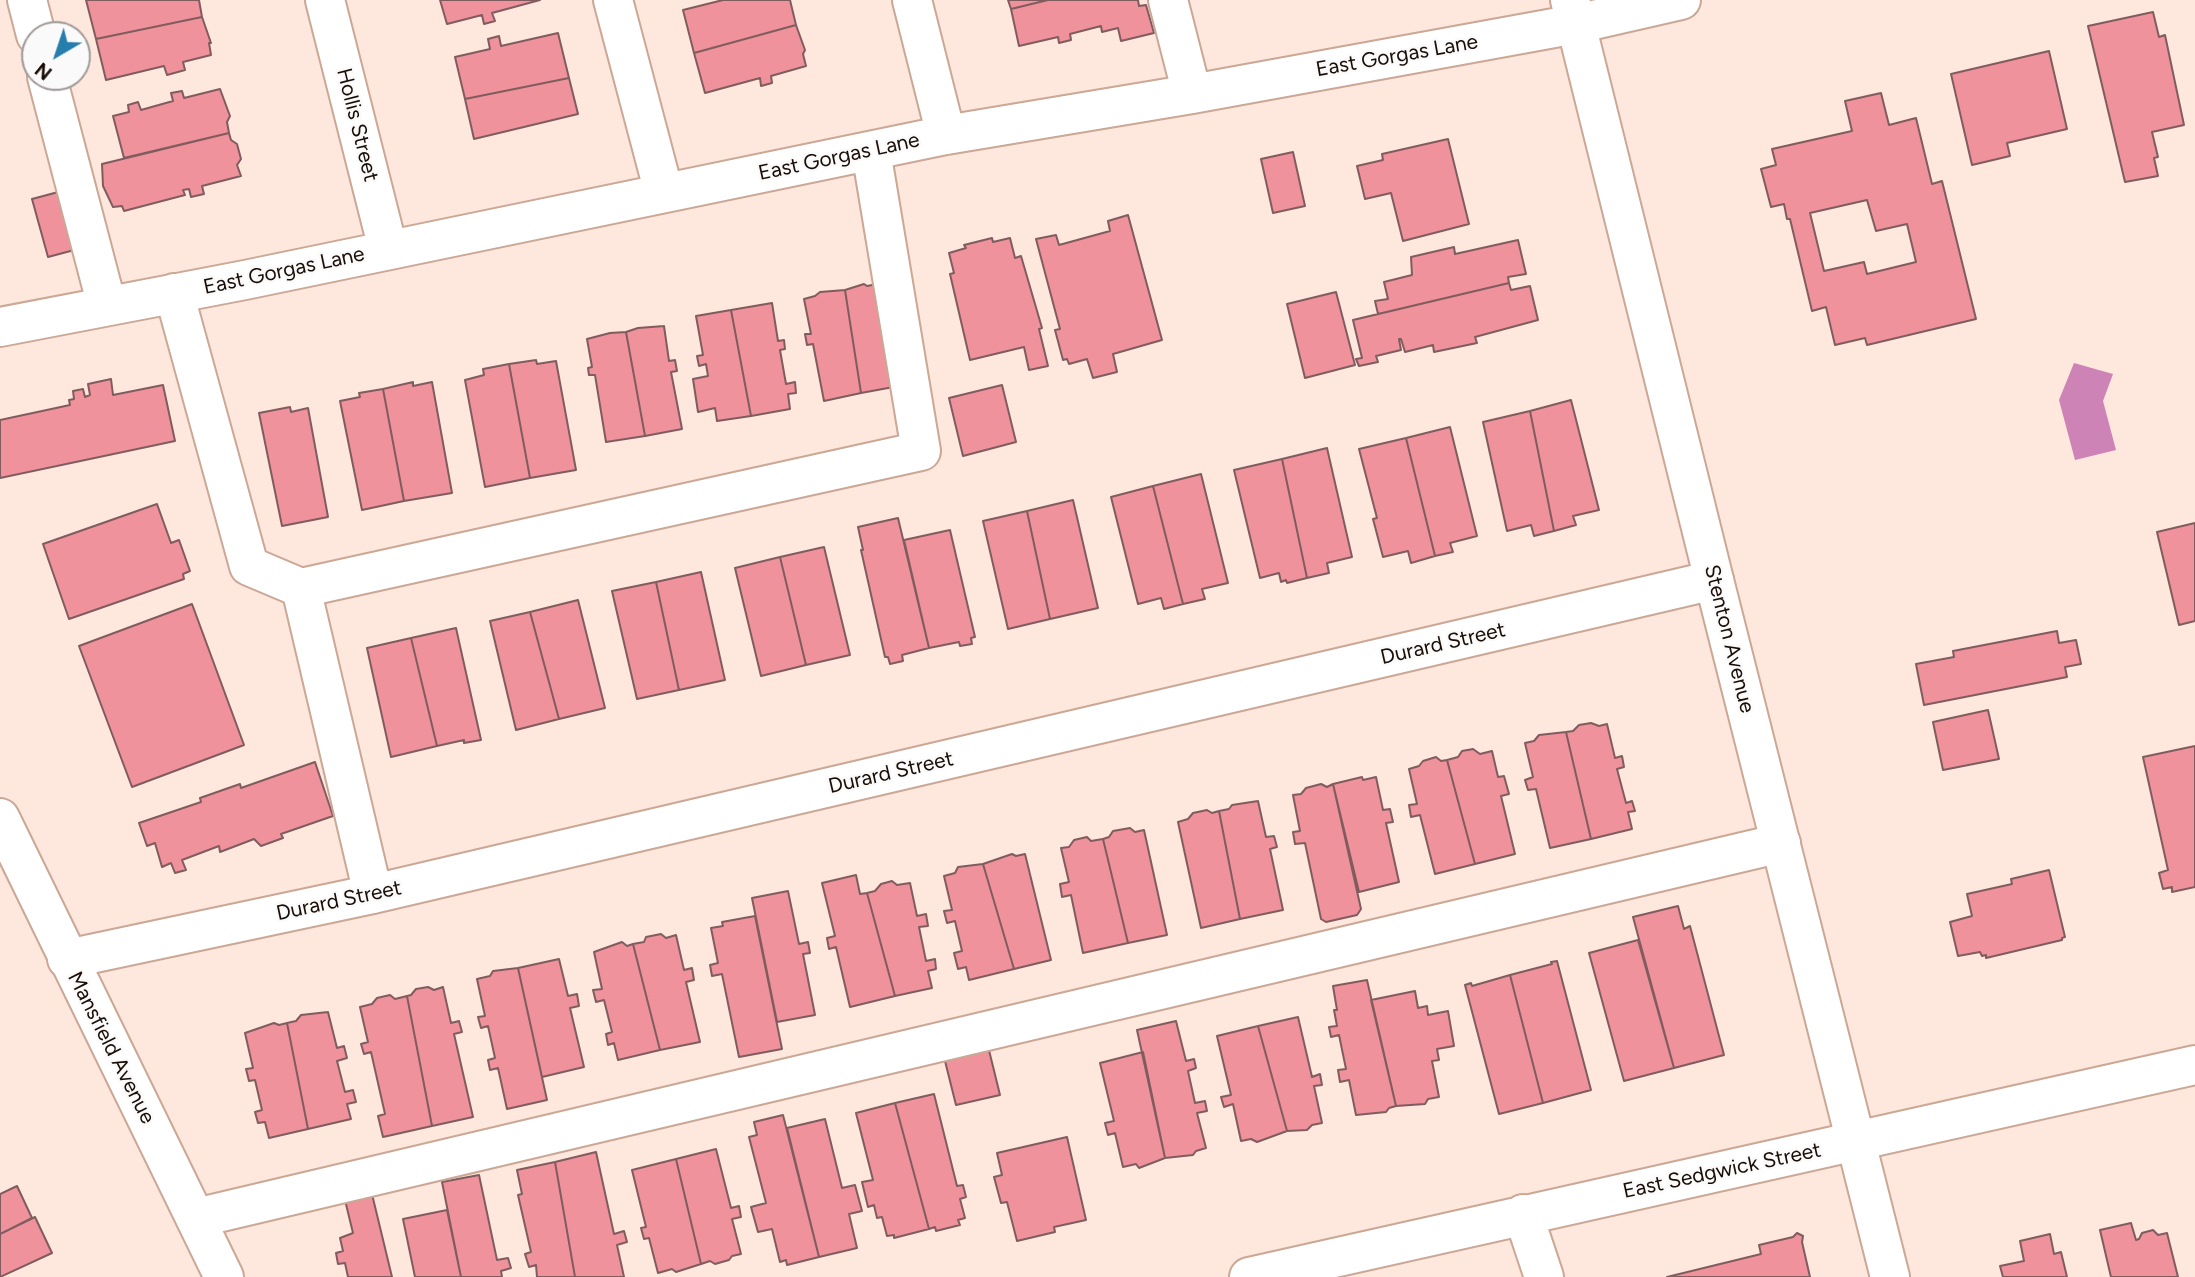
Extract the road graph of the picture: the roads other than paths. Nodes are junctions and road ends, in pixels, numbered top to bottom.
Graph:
1 (27, 0) edge
2 (325, 0) edge
3 (613, 0) edge
4 (912, 0) edge
5 (1168, 0) edge
6 (1681, 0) edge
7 (1573, 12) edge
8 (32, 21) edge
9 (51, 91) edge
10 (1192, 94) junction
11 (946, 135) junction
12 (871, 151) junction
13 (664, 193) junction
14 (388, 249) junction
15 (174, 293) junction
16 (107, 306) junction
17 (0, 327) edge
18 (1714, 580) junction
19 (301, 588) junction
20 (0, 818) edge
21 (1782, 843) junction
22 (373, 894) junction
23 (67, 959) junction
24 (2195, 1065) edge
25 (1856, 1141) junction
26 (1523, 1214) junction
27 (196, 1218) junction
28 (224, 1277) edge
29 (1249, 1277) edge
30 (1544, 1277) edge
31 (1890, 1277) edge

1 - 8 street
2 - 14 street, Hollis Street
3 - 13 street
4 - 11 street
5 - 10 street
6 - 7 street, East Gorgas Lane
7 - 10 street, East Gorgas Lane
7 - 18 street, Stenton Avenue
9 - 16 street
10 - 11 street, East Gorgas Lane
11 - 12 street, East Gorgas Lane
12 - 13 street, East Gorgas Lane
12 - 19 street
13 - 14 street, East Gorgas Lane
14 - 15 street, East Gorgas Lane
15 - 16 street, East Gorgas Lane
15 - 19 street
16 - 17 street, East Gorgas Lane
18 - 21 street, Stenton Avenue
18 - 22 street, Durard Street
19 - 22 street
20 - 23 street, Mansfield Avenue
21 - 25 street, Stenton Avenue
21 - 27 street
22 - 23 street, Durard Street
23 - 27 street, Mansfield Avenue
24 - 25 street, East Sedgwick Street
25 - 26 street, East Sedgwick Street
25 - 31 street, Stenton Avenue
26 - 29 street, East Sedgwick Street
26 - 30 street
27 - 28 street, Mansfield Avenue

